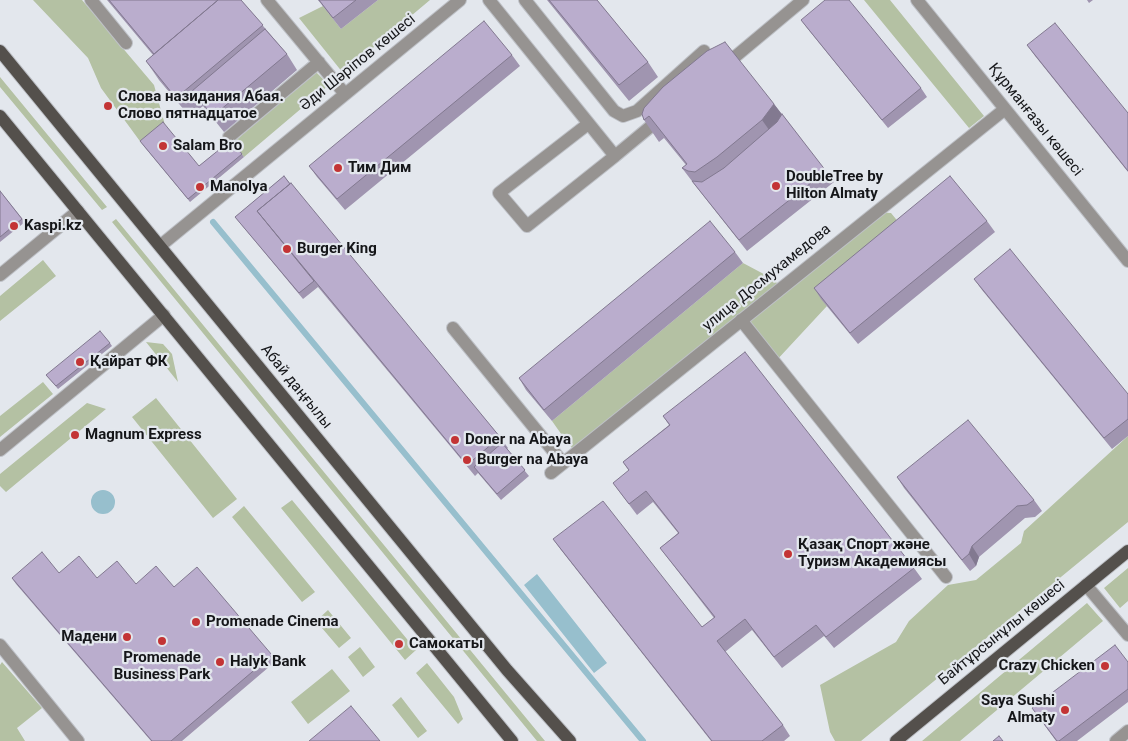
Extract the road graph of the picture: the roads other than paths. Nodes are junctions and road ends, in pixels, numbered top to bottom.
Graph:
1 (91, 0) edge
2 (268, 0) edge
3 (460, 0) edge
4 (489, 0) edge
5 (525, 0) edge
6 (804, 0) edge
7 (917, 0) edge
8 (126, 43) edge
9 (0, 51) edge
10 (704, 51) edge
11 (319, 62) junction
12 (713, 75) edge
13 (345, 94) junction
14 (675, 106) edge
15 (1005, 109) junction
16 (0, 116) edge
17 (588, 124) junction
18 (229, 137) dead end
19 (615, 156) junction
20 (78, 211) junction
21 (160, 246) junction
22 (1128, 261) edge
23 (0, 275) edge
24 (164, 315) junction
25 (741, 320) junction
26 (453, 328) dead end
27 (0, 450) edge
28 (562, 463) junction
29 (551, 473) dead end
30 (1128, 551) edge
31 (946, 577) dead end
32 (1086, 586) junction
33 (1128, 635) edge
34 (0, 644) edge
35 (476, 696) junction
36 (1128, 731) edge
37 (78, 741) edge
38 (505, 741) edge
39 (512, 741) edge
40 (570, 741) edge
41 (896, 741) edge
42 (1116, 741) edge

1 - 8 street
2 - 11 street
3 - 13 street, Әди Шәріпов көшесі
4 - 17 street
5 - 10 street
6 - 12 street
7 - 15 street, Құрманғазы көшесі
9 - 21 main road, Абай даңғылы
11 - 13 street
11 - 18 street
13 - 21 street, Әди Шәріпов көшесі
14 - 19 street
15 - 22 street, Құрманғазы көшесі
15 - 25 street, улица Досмухамедова
16 - 20 main road
17 - 19 street
17 - 19 street
20 - 23 street
20 - 24 main road
21 - 40 main road, Абай даңғылы
24 - 27 street
24 - 35 main road
25 - 28 street, улица Досмухамедова
25 - 31 street
26 - 28 street
28 - 29 street, улица Досмухамедова
30 - 32 main road, Байтұрсынұлы көшесі
32 - 33 street
32 - 41 main road, Байтұрсынұлы көшесі
34 - 37 street
35 - 38 main road
35 - 39 main road
36 - 42 street

